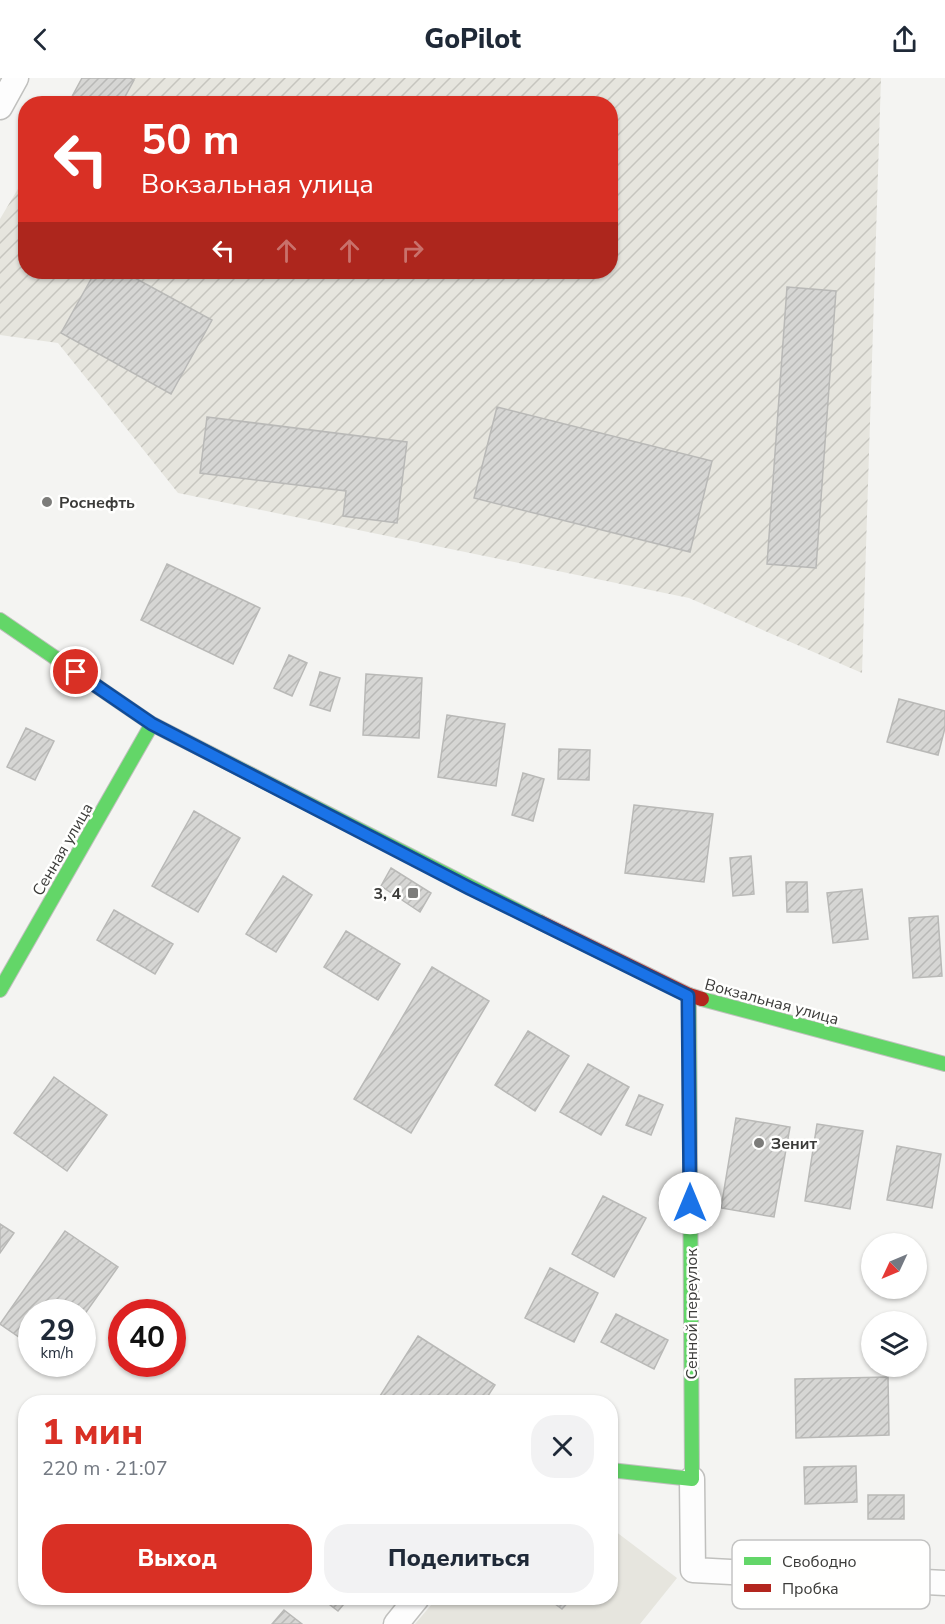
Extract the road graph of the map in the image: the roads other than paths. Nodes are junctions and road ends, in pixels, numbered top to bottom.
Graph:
1 (16, 78) edge
2 (0, 106) edge
3 (0, 620) edge
4 (152, 724) junction
5 (0, 990) edge
6 (688, 996) junction
7 (945, 1064) edge
8 (618, 1471) edge
9 (692, 1479) junction
10 (732, 1572) edge
11 (930, 1582) edge
12 (945, 1583) edge
13 (411, 1605) edge
14 (396, 1624) edge

1 - 2 street
3 - 4 street, Вокзальная улица
4 - 5 street, Сенная улица
4 - 6 street, Вокзальная улица
6 - 7 street, Вокзальная улица
6 - 9 street, Сенной переулок
8 - 9 street
9 - 10 street
11 - 12 street
13 - 14 street

